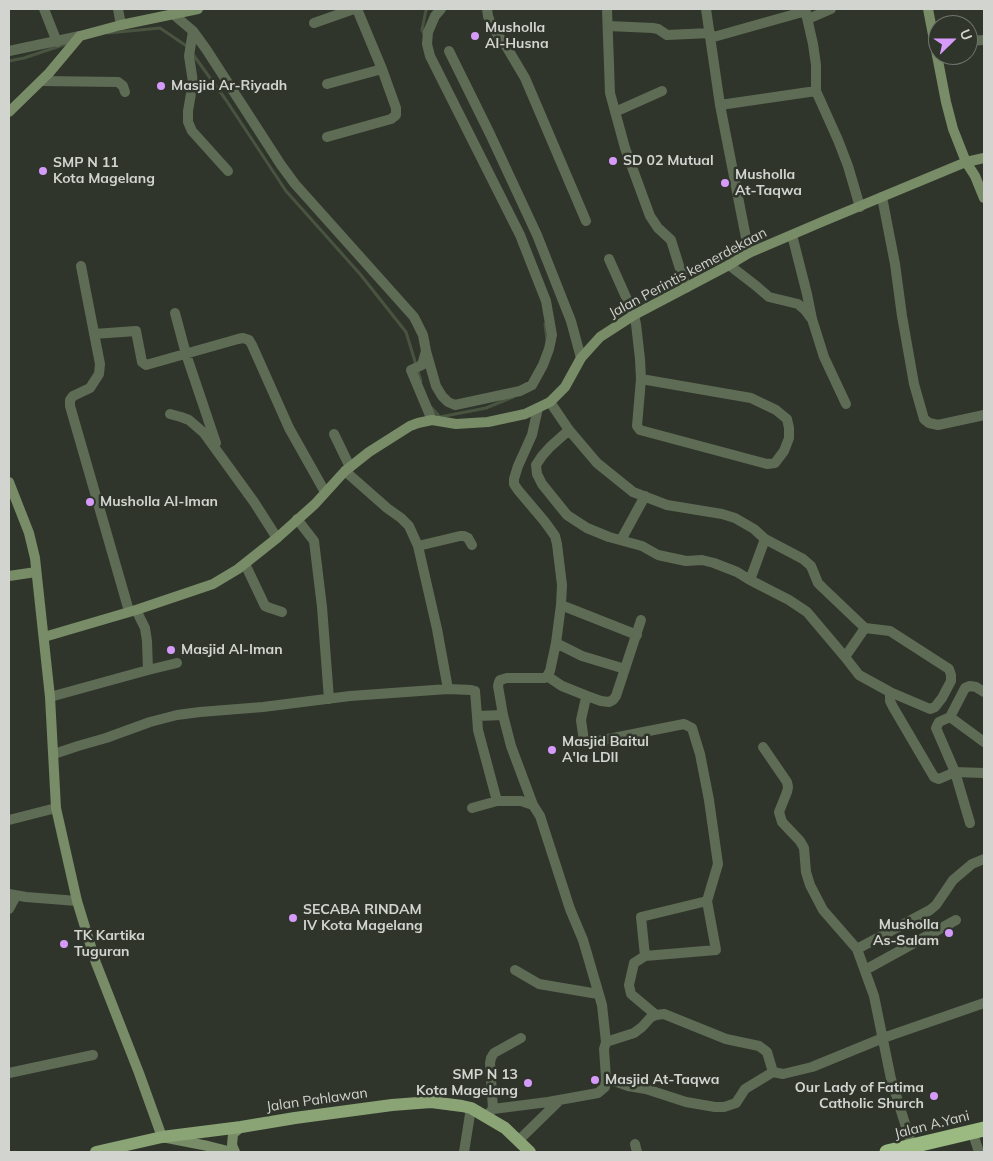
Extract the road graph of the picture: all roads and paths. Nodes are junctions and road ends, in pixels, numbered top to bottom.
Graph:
1 (44, 9) edge
2 (118, 9) edge
3 (198, 9) edge
4 (355, 9) edge
5 (441, 9) edge
6 (487, 9) edge
7 (607, 9) edge
8 (706, 9) edge
9 (831, 9) edge
10 (806, 13) edge
11 (174, 14) junction
12 (314, 23) dead end
13 (121, 25) junction
14 (608, 26) junction
15 (193, 31) junction
16 (710, 35) junction
17 (78, 39) junction
18 (57, 42) junction
19 (448, 51) dead end
20 (9, 52) edge
21 (941, 65) edge
22 (382, 69) junction
23 (41, 81) junction
24 (327, 84) dead end
25 (662, 91) dead end
26 (816, 91) junction
27 (125, 92) dead end
28 (720, 106) junction
29 (9, 112) edge
30 (615, 112) junction
31 (327, 137) dead end
32 (984, 158) edge
33 (966, 162) junction
34 (228, 171) dead end
35 (882, 197) junction
36 (984, 198) edge
37 (860, 207) junction
38 (586, 221) dead end
39 (792, 235) junction
40 (749, 253) junction
41 (609, 259) dead end
42 (729, 265) junction
43 (81, 266) dead end
44 (686, 288) junction
45 (175, 313) dead end
46 (634, 315) junction
47 (812, 319) junction
48 (94, 334) junction
49 (426, 351) junction
50 (186, 354) junction
51 (581, 358) junction
52 (641, 379) junction
53 (550, 402) junction
54 (846, 404) dead end
55 (538, 408) junction
56 (170, 414) dead end
57 (984, 415) edge
58 (432, 420) junction
59 (569, 430) junction
60 (334, 434) dead end
61 (218, 451) junction
62 (347, 469) junction
63 (9, 482) edge
64 (325, 492) junction
65 (645, 496) junction
66 (297, 519) junction
67 (277, 538) junction
68 (765, 539) junction
69 (621, 540) junction
70 (472, 544) dead end
71 (418, 546) junction
72 (245, 564) junction
73 (36, 572) junction
74 (9, 576) edge
75 (750, 580) junction
76 (561, 605) junction
77 (133, 610) junction
78 (282, 612) dead end
79 (641, 620) dead end
80 (865, 628) junction
81 (637, 634) junction
82 (44, 637) junction
83 (556, 643) junction
84 (845, 657) junction
85 (177, 663) dead end
86 (625, 669) junction
87 (148, 670) junction
88 (547, 676) junction
89 (448, 689) junction
90 (890, 692) junction
91 (984, 692) edge
92 (587, 696) junction
93 (50, 697) junction
94 (329, 699) junction
95 (503, 715) junction
96 (476, 716) junction
97 (950, 717) junction
98 (984, 742) edge
99 (763, 747) dead end
100 (54, 754) junction
101 (955, 772) junction
102 (984, 773) edge
103 (497, 800) junction
104 (533, 805) junction
105 (56, 808) junction
106 (472, 808) dead end
107 (9, 820) edge
108 (970, 823) dead end
109 (984, 859) edge
110 (12, 895) edge
111 (77, 901) junction
112 (707, 902) junction
113 (9, 909) edge
114 (956, 920) dead end
115 (857, 949) junction
116 (645, 956) junction
117 (515, 970) dead end
118 (864, 970) junction
119 (598, 994) junction
120 (984, 1003) edge
121 (656, 1015) junction
122 (521, 1038) dead end
123 (883, 1038) junction
124 (606, 1042) junction
125 (93, 1055) dead end
126 (773, 1072) junction
127 (9, 1073) edge
128 (606, 1078) junction
129 (560, 1100) junction
130 (471, 1108) junction
131 (489, 1112) junction
132 (241, 1127) junction
133 (978, 1130) edge
134 (162, 1137) junction
135 (518, 1140) junction
136 (912, 1146) junction
137 (189, 1147) edge
138 (96, 1152) edge
139 (234, 1152) edge
140 (464, 1152) edge
141 (530, 1152) edge
142 (887, 1152) edge
143 (979, 1152) edge

1 - 18 street
2 - 13 street
3 - 11 street
4 - 12 street
4 - 22 street
5 - 49 street
6 - 38 street
7 - 14 street
8 - 16 street
9 - 10 street
10 - 16 street
10 - 26 street
11 - 13 street
11 - 15 street
13 - 17 street
14 - 16 street
14 - 30 street
15 - 34 street
15 - 49 street
16 - 28 street
17 - 18 street
17 - 23 street
18 - 20 street
19 - 51 street
21 - 33 street
22 - 24 street
22 - 31 street
23 - 27 street
23 - 29 street
25 - 30 street
26 - 28 street
26 - 37 street
28 - 40 street
30 - 44 street
32 - 33 street, Jalan Perintis kemerdekaan
33 - 35 street, Jalan Perintis kemerdekaan
33 - 36 street
35 - 37 street, Jalan Perintis kemerdekaan
35 - 57 street
37 - 39 street, Jalan Perintis kemerdekaan
39 - 40 street, Jalan Perintis kemerdekaan
39 - 47 street
40 - 42 street, Jalan Perintis kemerdekaan
41 - 46 street
42 - 44 street, Jalan Perintis kemerdekaan
42 - 47 street
43 - 48 street
44 - 46 street, Jalan Perintis kemerdekaan
45 - 50 street
46 - 51 street, Jalan Perintis kemerdekaan
46 - 52 street
47 - 54 street
48 - 50 street
48 - 77 street
49 - 58 street
50 - 61 street
50 - 64 street
51 - 53 street, Jalan Perintis kemerdekaan
52 - 52 street
53 - 55 street, Jalan Perintis kemerdekaan
53 - 59 street
55 - 58 street, Jalan Perintis kemerdekaan
55 - 76 street
56 - 61 street
58 - 62 street, Jalan Perintis kemerdekaan
59 - 65 street
59 - 69 street
60 - 62 street
61 - 67 street
62 - 64 street, Jalan Perintis kemerdekaan
62 - 71 street
63 - 73 street
64 - 66 street, Jalan Perintis kemerdekaan
65 - 68 street
65 - 69 street
66 - 67 street, Jalan Perintis kemerdekaan
66 - 94 street
67 - 72 street, Jalan Perintis kemerdekaan
68 - 75 street
68 - 80 street
69 - 75 street
70 - 71 street
71 - 89 street
72 - 77 street, Jalan Perintis kemerdekaan
72 - 78 street
73 - 74 street
73 - 82 street
75 - 84 street
76 - 81 street
76 - 83 street
77 - 82 street, Jalan Perintis kemerdekaan
77 - 87 street
79 - 81 street
80 - 84 street
80 - 90 street
81 - 86 street
82 - 93 street
83 - 86 street
83 - 88 street
84 - 90 street
85 - 87 street
86 - 92 street
87 - 93 street
88 - 92 street
88 - 95 street
89 - 94 street
89 - 96 street
90 - 101 street
91 - 97 street
92 - 112 street
93 - 100 street
94 - 100 street
95 - 96 street
95 - 104 street
96 - 103 street
97 - 98 street
97 - 101 street
99 - 115 street
100 - 105 street
101 - 102 street
101 - 108 street
103 - 104 street
103 - 106 street
104 - 119 street
105 - 107 street
105 - 111 street
109 - 115 street
110 - 111 street
110 - 113 street
111 - 134 street
112 - 116 street
112 - 116 street
114 - 118 street
115 - 118 street
116 - 121 street
117 - 119 street
118 - 123 street
119 - 124 street
120 - 123 street
121 - 124 street
121 - 126 street
122 - 131 street
123 - 126 street
123 - 136 street
124 - 128 street
125 - 127 street
126 - 128 street
128 - 129 street
129 - 131 street
129 - 135 street
130 - 131 main road, Jalan Pahlawan
130 - 132 main road, Jalan Pahlawan
130 - 140 street
131 - 135 main road, Jalan Pahlawan
132 - 134 main road, Jalan Pahlawan
132 - 139 street
133 - 136 highway, Jalan A.Yani
133 - 143 street
134 - 137 street
134 - 138 main road, Jalan Pahlawan
135 - 141 main road, Jalan Pahlawan
136 - 142 highway, Jalan A.Yani
137 - 139 street

